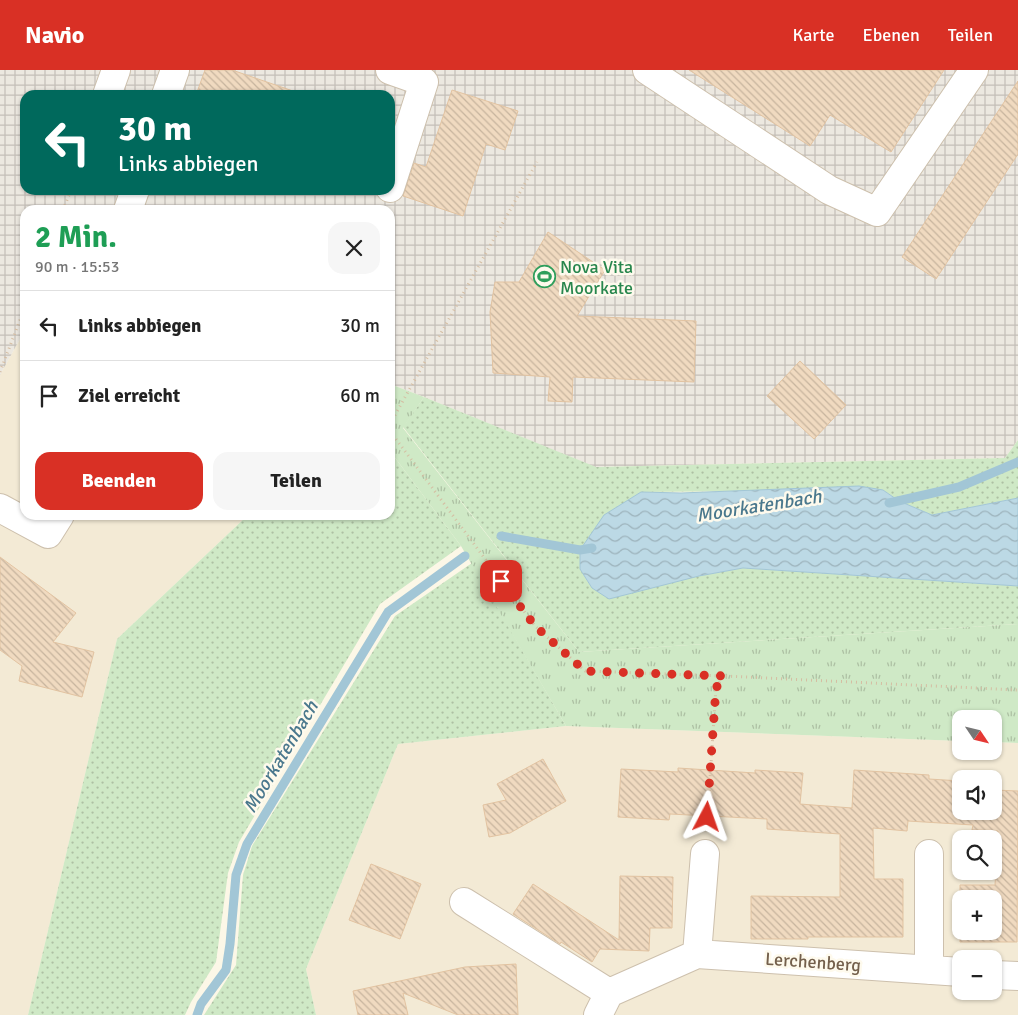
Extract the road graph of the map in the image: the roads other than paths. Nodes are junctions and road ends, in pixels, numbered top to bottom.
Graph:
1 (116, 70) edge
2 (175, 70) edge
3 (390, 70) edge
4 (648, 70) edge
5 (974, 70) edge
6 (109, 90) edge
7 (168, 90) edge
8 (395, 173) edge
9 (0, 508) edge
10 (20, 519) edge
11 (22, 520) edge
12 (57, 520) edge
13 (705, 854) road end
14 (929, 854) dead end
15 (464, 902) dead end
16 (697, 954) junction
17 (929, 970) junction
18 (952, 971) edge
19 (1002, 975) edge
20 (1018, 976) edge
21 (604, 1004) edge

1 - 6 street
2 - 7 street
3 - 8 street
4 - 5 street
9 - 10 street
11 - 12 street
13 - 16 street
14 - 17 street
15 - 21 street, Lerchenberg
16 - 17 street, Lerchenberg
16 - 21 street, Lerchenberg
17 - 18 street, Lerchenberg
19 - 20 street

